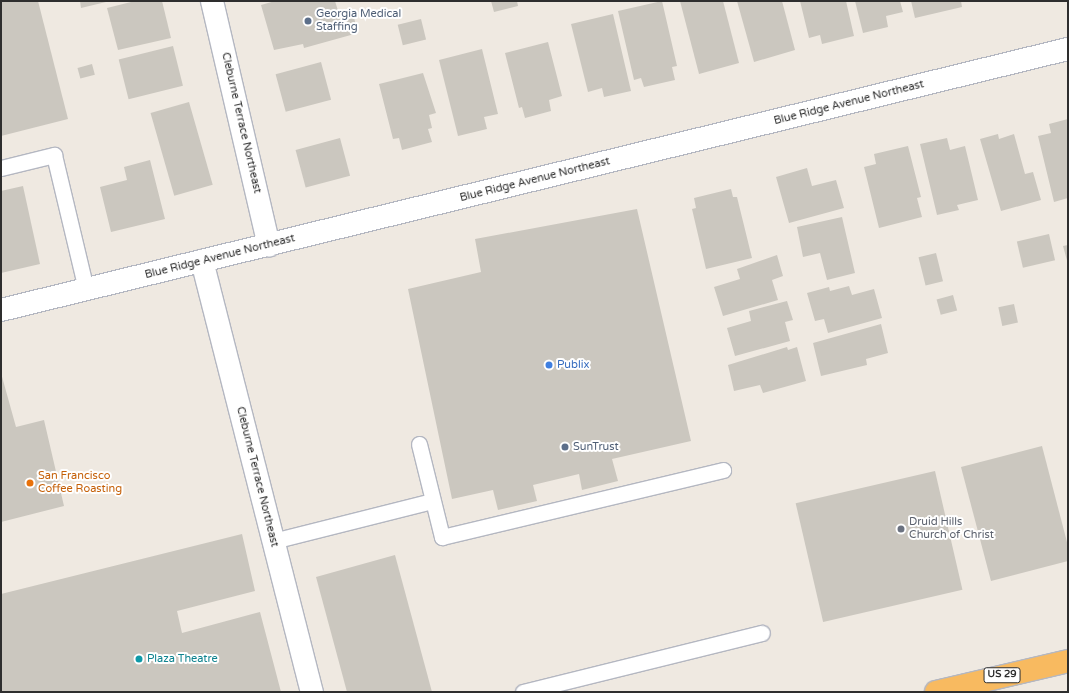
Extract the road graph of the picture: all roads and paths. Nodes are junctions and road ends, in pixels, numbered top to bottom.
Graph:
1 (212, 1) edge
2 (1068, 49) edge
3 (1, 168) edge
4 (269, 245) junction
5 (202, 261) junction
6 (86, 289) junction
7 (1, 310) edge
8 (419, 444) dead end
9 (723, 470) dead end
10 (432, 501) junction
11 (273, 542) junction
12 (762, 633) dead end
13 (1068, 661) edge
14 (312, 692) edge
15 (524, 692) edge
16 (936, 692) edge

1 - 4 street, Cleburne Terrace Northeast
2 - 4 street, Blue Ridge Avenue Northeast
3 - 6 lane
4 - 5 street, Blue Ridge Avenue Northeast
5 - 6 street, Blue Ridge Avenue Northeast
5 - 11 street, Cleburne Terrace Northeast
6 - 7 street, Blue Ridge Avenue Northeast
8 - 10 lane
9 - 10 lane
10 - 11 lane
11 - 14 street, Cleburne Terrace Northeast
12 - 15 lane
13 - 16 highway, US 29

